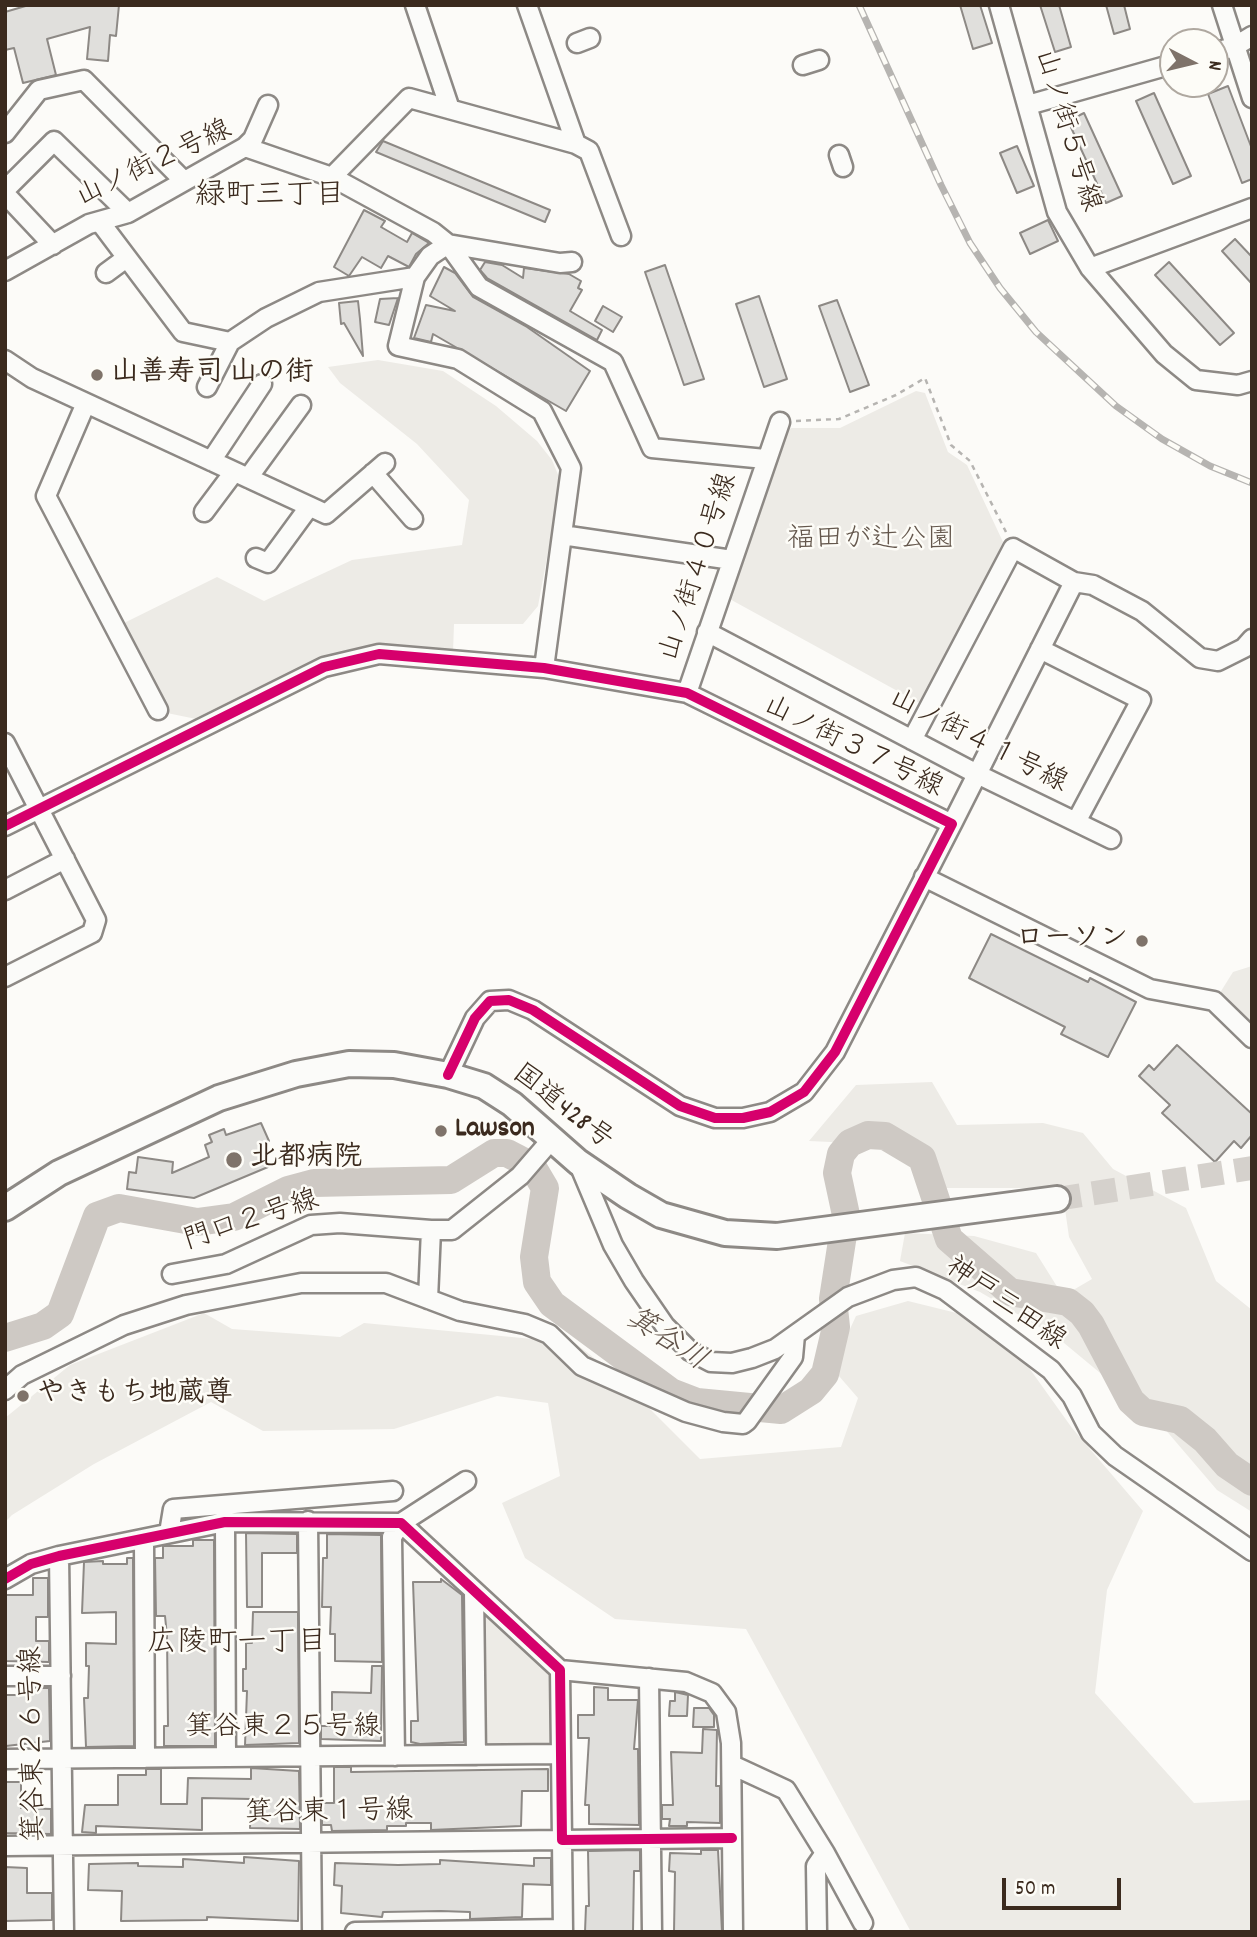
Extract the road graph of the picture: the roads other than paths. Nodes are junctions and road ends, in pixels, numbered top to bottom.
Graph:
1 (415, 5) edge
2 (527, 5) edge
3 (999, 5) edge
4 (1222, 5) edge
5 (1252, 36) edge
6 (1234, 47) junction
7 (1229, 48) edge
8 (1159, 68) edge
9 (1252, 98) edge
10 (268, 105) dead end
11 (1028, 105) junction
12 (450, 109) junction
13 (5, 133) edge
14 (576, 144) junction
15 (245, 147) junction
16 (332, 177) junction
17 (184, 181) junction
18 (5, 192) edge
19 (1252, 208) edge
20 (128, 213) junction
21 (100, 222) junction
22 (621, 236) dead end
23 (448, 244) junction
24 (53, 245) junction
25 (125, 259) junction
26 (572, 262) dead end
27 (1090, 268) junction
28 (5, 271) edge
29 (106, 273) dead end
30 (415, 277) junction
31 (230, 342) junction
32 (5, 360) edge
33 (1252, 381) edge
34 (262, 384) dead end
35 (207, 387) dead end
36 (86, 403) junction
37 (301, 405) dead end
38 (780, 422) road end
39 (765, 459) junction
40 (211, 461) junction
41 (241, 475) junction
42 (309, 507) junction
43 (204, 512) dead end
44 (413, 519) dead end
45 (562, 535) junction
46 (256, 558) dead end
47 (732, 560) junction
48 (1074, 582) junction
49 (708, 632) junction
50 (1252, 639) edge
51 (1040, 649) junction
52 (544, 668) junction
53 (687, 693) junction
54 (158, 710) dead end
55 (912, 740) junction
56 (8, 754) edge
57 (977, 774) junction
58 (38, 809) junction
59 (1076, 822) junction
60 (951, 824) junction
61 (5, 826) edge
62 (1111, 839) dead end
63 (65, 859) junction
64 (924, 877) junction
65 (5, 890) edge
66 (5, 977) edge
67 (1252, 1038) edge
68 (448, 1075) junction
69 (545, 1146) junction
70 (578, 1162) junction
71 (1057, 1199) tunnel mouth
72 (5, 1208) edge
73 (431, 1230) junction
74 (172, 1274) dead end
75 (428, 1299) junction
76 (795, 1335) junction
77 (5, 1390) edge
78 (466, 1481) dead end
79 (393, 1491) dead end
80 (308, 1521) junction
81 (225, 1522) junction
82 (401, 1523) junction
83 (169, 1533) junction
84 (144, 1539) junction
85 (1252, 1551) edge
86 (59, 1556) junction
87 (5, 1579) edge
88 (474, 1591) junction
89 (561, 1671) junction
90 (5, 1676) edge
91 (61, 1676) junction
92 (649, 1678) junction
93 (561, 1754) junction
94 (477, 1755) junction
95 (311, 1756) junction
96 (395, 1756) junction
97 (226, 1757) junction
98 (62, 1758) junction
99 (145, 1758) junction
100 (5, 1759) edge
101 (732, 1765) junction
102 (651, 1839) junction
103 (733, 1839) junction
104 (312, 1840) junction
105 (562, 1840) junction
106 (63, 1845) junction
107 (5, 1846) edge
108 (825, 1853) junction
109 (863, 1923) dead end
110 (480, 1931) edge
111 (563, 1931) edge
112 (64, 1932) edge
113 (312, 1932) edge
114 (355, 1932) edge
115 (396, 1932) edge
116 (652, 1932) edge
117 (733, 1932) edge
118 (817, 1932) edge

1 - 12 street
2 - 14 street
3 - 11 street, 山ノ街５号線
4 - 6 street
5 - 6 street
6 - 7 street
6 - 9 street
8 - 11 street
10 - 15 street
11 - 27 street, 山ノ街５号線
12 - 14 street
12 - 16 street
13 - 17 street
14 - 22 street
15 - 16 street, 山ノ街２号線
15 - 17 street, 山ノ街２号線
16 - 23 street, 山ノ街４０号線
17 - 20 street, 山ノ街２号線
18 - 20 street
18 - 24 street
19 - 27 street
20 - 21 street, 山ノ街２号線
21 - 24 street, 山ノ街２号線
21 - 25 street
23 - 26 street
23 - 30 street
23 - 39 street, 山ノ街４０号線
24 - 28 street, 山ノ街２号線
25 - 29 street
25 - 31 street
27 - 33 street, 山ノ街５号線
30 - 31 street
30 - 45 street
31 - 35 street
32 - 36 street
34 - 40 street
36 - 40 street
36 - 54 street
37 - 41 street
38 - 39 street, 山ノ街４０号線
39 - 47 street, 山ノ街４０号線
40 - 41 street
41 - 42 street
41 - 43 street
42 - 44 street
42 - 46 street
45 - 47 street
45 - 52 street
47 - 49 street, 山ノ街４０号線
48 - 50 street
48 - 51 street, 山ノ街３７号線
48 - 55 street
49 - 53 street, 山ノ街４０号線
49 - 55 street, 山ノ街４１号線
51 - 57 street, 山ノ街３７号線
51 - 59 street, 山ノ街４１号線
52 - 53 street, 山ノ街３７号線
52 - 58 street, 山ノ街３７号線
53 - 60 street, 山ノ街３７号線
55 - 57 street, 山ノ街４１号線
56 - 58 street
57 - 59 street, 山ノ街４１号線
57 - 60 street, 山ノ街３７号線
58 - 61 street, 山ノ街３７号線
58 - 63 street
59 - 62 street
60 - 64 street, 山ノ街３７号線
63 - 65 street
63 - 66 street
64 - 67 street
64 - 68 street, 山ノ街３７号線
68 - 69 highway, 国道428号
68 - 72 highway, 国道428号
69 - 70 highway, 国道428号
69 - 73 street, 門口２号線
70 - 71 highway, 国道428号
70 - 76 street, 神戸三田線
73 - 74 street, 門口２号線
73 - 75 street
75 - 76 street
75 - 77 street
76 - 85 street, 神戸三田線
78 - 82 street
79 - 83 street
80 - 81 street
80 - 82 street
80 - 95 street
81 - 83 street
81 - 97 street
82 - 88 street
82 - 96 street
83 - 84 street
84 - 86 street
84 - 99 street
86 - 87 street
86 - 91 street, 箕谷東２６号線
88 - 89 street
88 - 94 street
89 - 92 street
89 - 93 street
90 - 91 street
91 - 98 street, 箕谷東２６号線
92 - 101 street
92 - 102 street
93 - 94 street, 箕谷東２５号線
93 - 105 street
94 - 96 street, 箕谷東２５号線
95 - 96 street, 箕谷東２５号線
95 - 97 street, 箕谷東２５号線
95 - 104 street
97 - 99 street, 箕谷東２５号線
98 - 99 street, 箕谷東２５号線
98 - 100 street, 箕谷東２５号線
98 - 106 street, 箕谷東２６号線
101 - 103 street
101 - 108 street
102 - 103 street, 箕谷東１号線
102 - 105 street, 箕谷東１号線
102 - 116 street
103 - 117 street
104 - 105 street, 箕谷東１号線
104 - 106 street, 箕谷東１号線
104 - 113 street
105 - 111 street
106 - 107 street, 箕谷東１号線
106 - 112 street, 箕谷東２６号線
108 - 109 street
108 - 118 street
110 - 111 street
110 - 115 street
114 - 115 street

